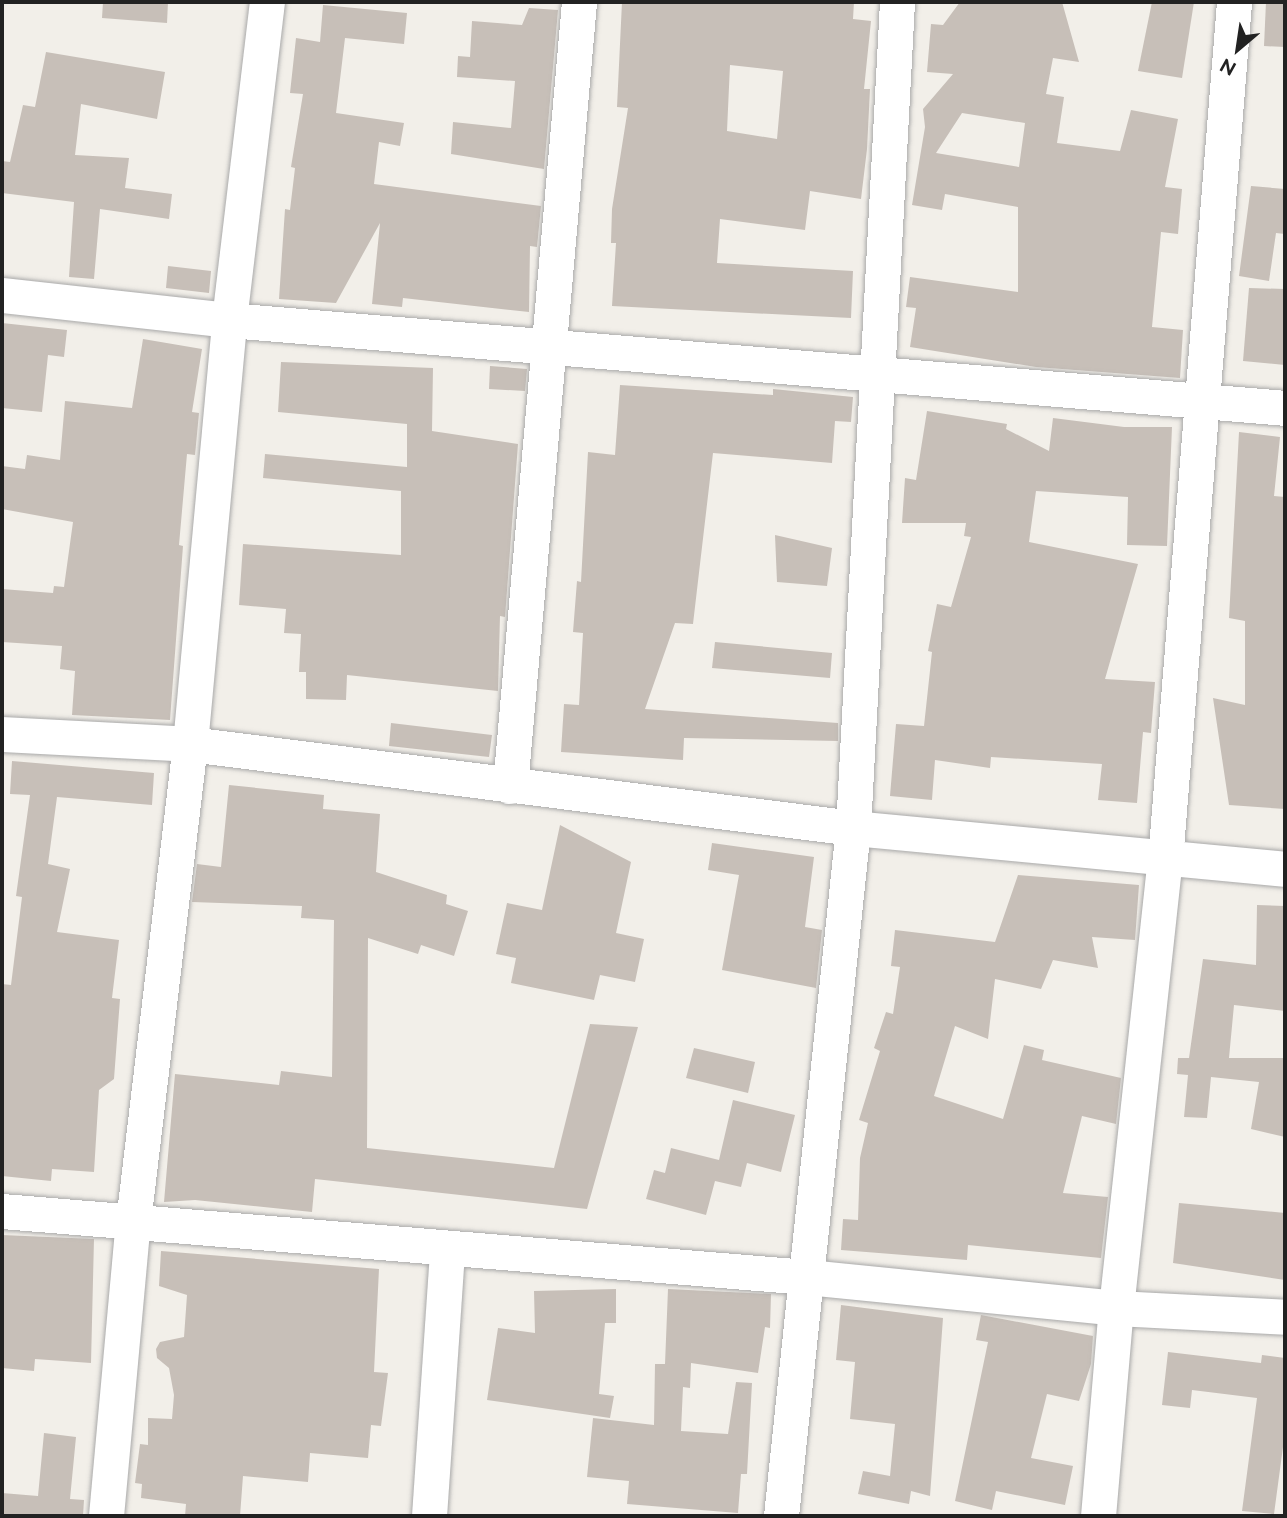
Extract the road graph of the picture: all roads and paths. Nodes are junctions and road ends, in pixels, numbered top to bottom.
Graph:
1 (267, 2) edge
2 (579, 2) edge
3 (897, 2) edge
4 (1234, 2) edge
5 (2, 295) edge
6 (229, 320) junction
7 (550, 348) junction
8 (879, 375) junction
9 (1203, 400) junction
10 (1285, 408) edge
11 (2, 734) edge
12 (190, 744) junction
13 (510, 786) junction
14 (853, 828) junction
15 (1165, 860) junction
16 (1285, 869) edge
17 (2, 1210) edge
18 (134, 1222) junction
19 (447, 1251) junction
20 (807, 1277) junction
21 (1116, 1308) junction
22 (1285, 1317) edge
23 (106, 1516) edge
24 (429, 1516) edge
25 (781, 1516) edge
26 (1098, 1516) edge

1 - 6 street
2 - 7 street
3 - 8 street
4 - 9 street
5 - 6 street
6 - 7 street
6 - 12 street
7 - 8 street
7 - 13 street
8 - 9 street
8 - 14 street
9 - 10 street
9 - 15 street
11 - 12 street
12 - 13 street
12 - 18 street
13 - 14 street
14 - 15 street
14 - 20 street
15 - 16 street
15 - 21 street
17 - 18 street
18 - 19 street
18 - 23 street
19 - 20 street
19 - 24 street
20 - 21 street
20 - 25 street
21 - 22 street
21 - 26 street

